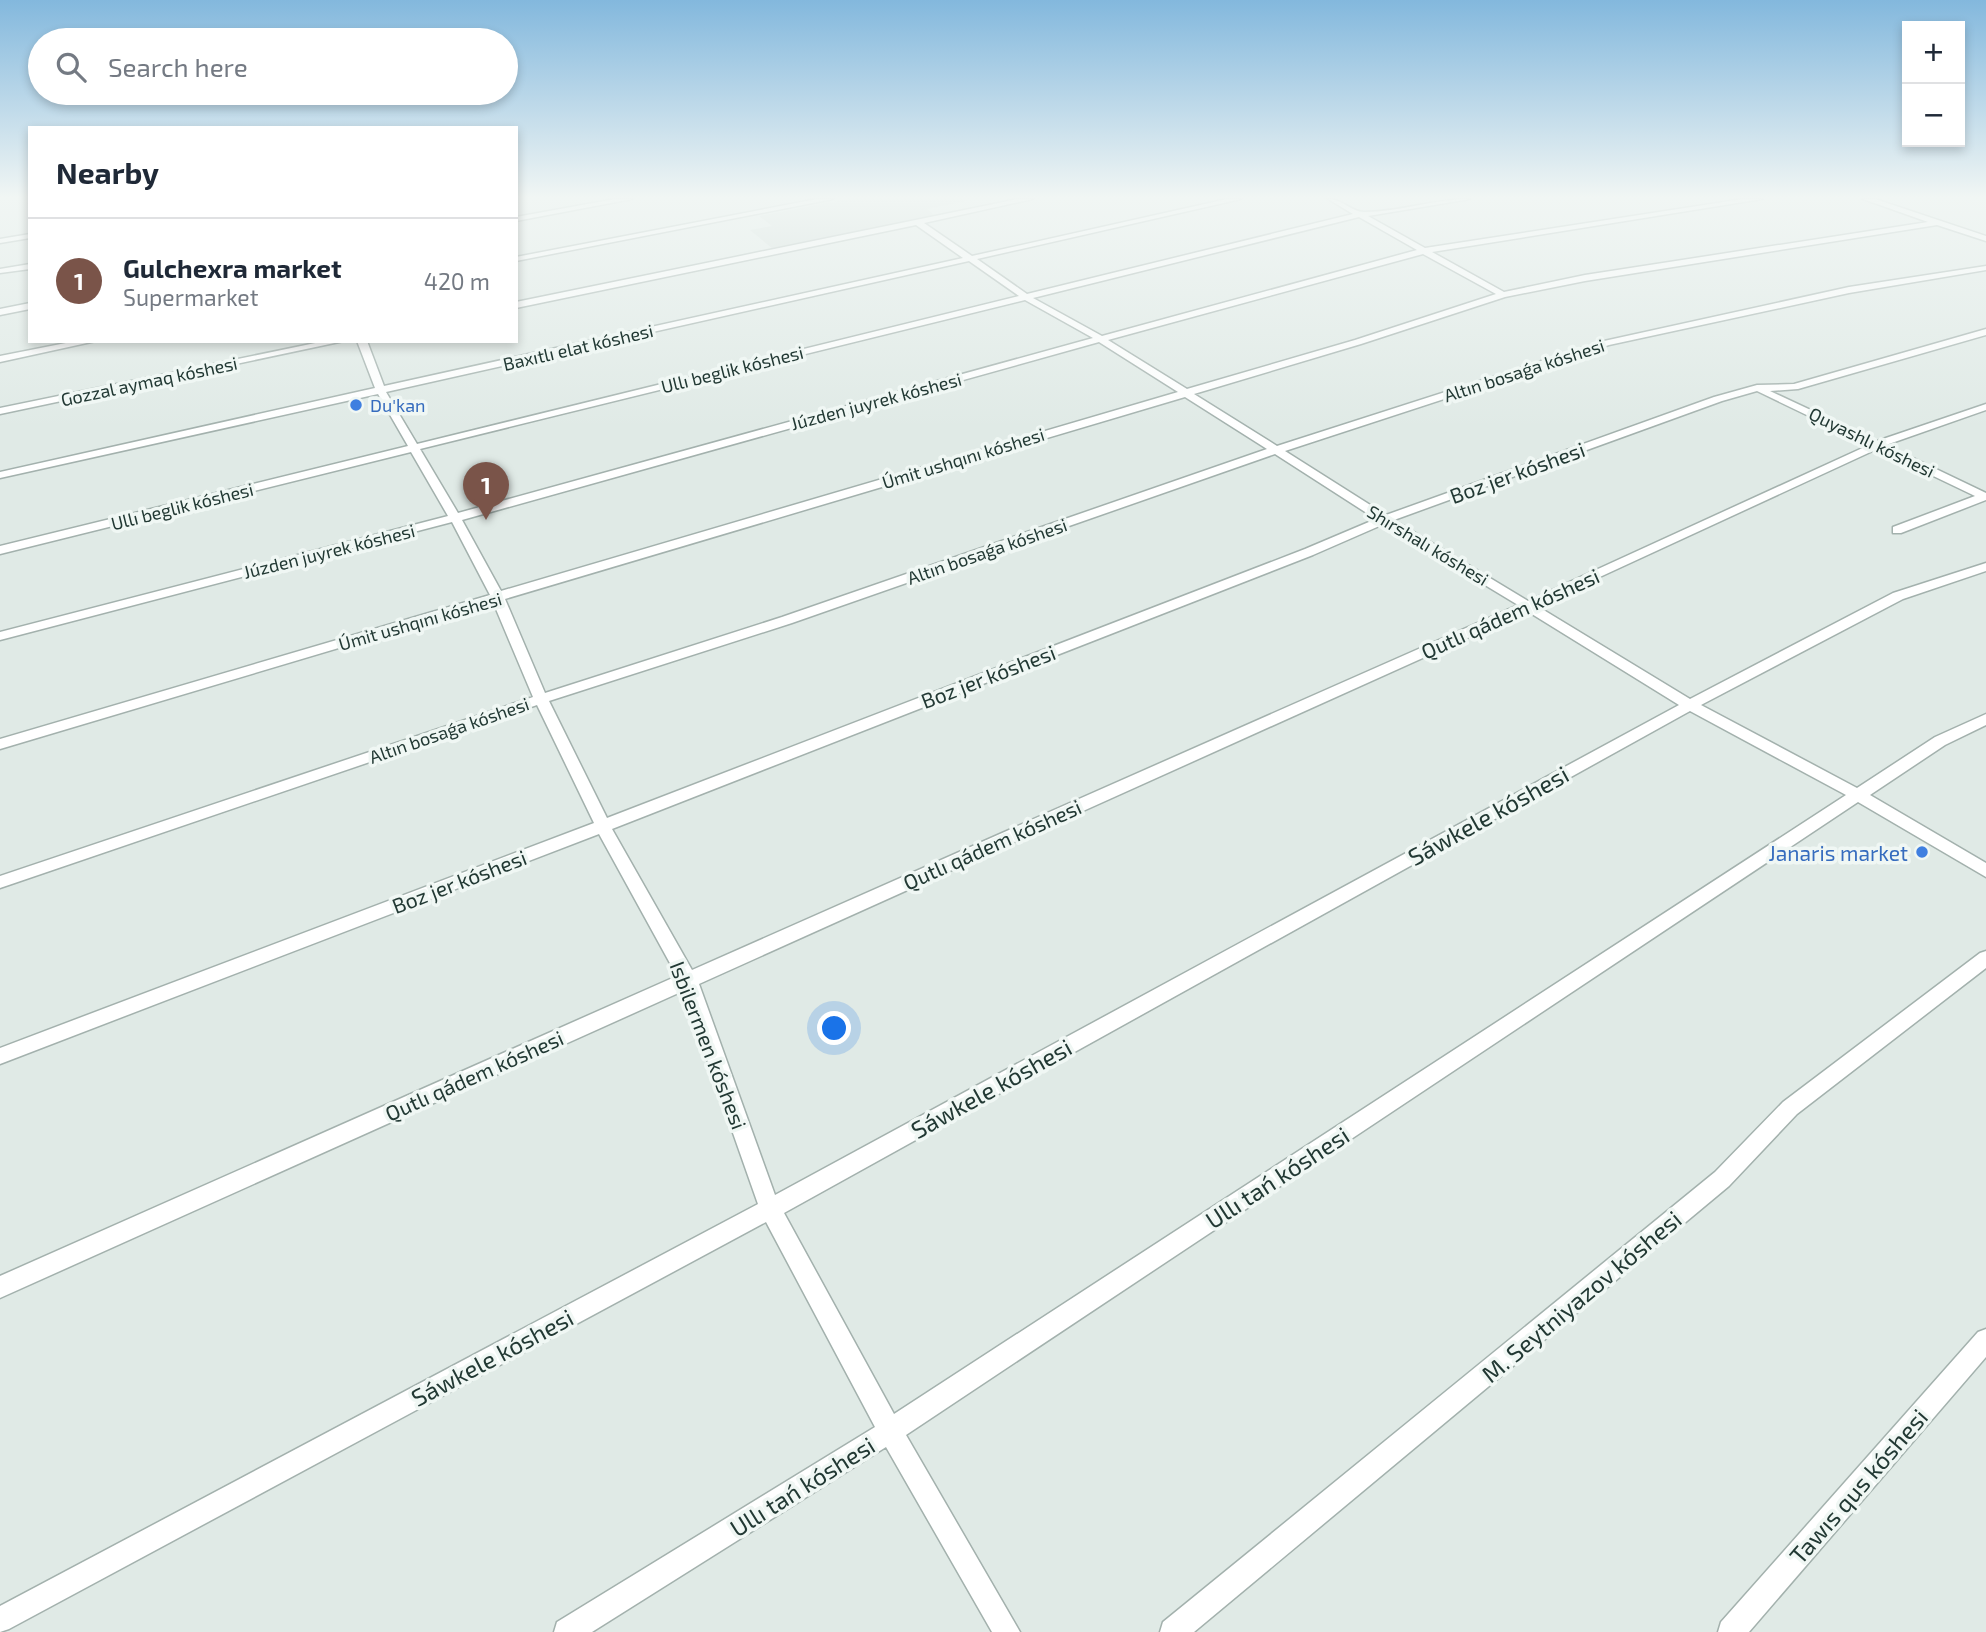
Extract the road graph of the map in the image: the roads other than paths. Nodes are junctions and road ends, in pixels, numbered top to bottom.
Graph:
1 (660, 275) edge
2 (893, 275) edge
3 (994, 275) edge
4 (1114, 275) edge
5 (1336, 275) edge
6 (1469, 275) edge
7 (1603, 275) edge
8 (1941, 275) edge
9 (1503, 295) junction
10 (1026, 297) junction
11 (518, 305) edge
12 (28, 306) edge
13 (0, 312) edge
14 (1986, 332) edge
15 (1102, 340) junction
16 (82, 343) edge
17 (330, 343) edge
18 (363, 343) edge
19 (0, 359) edge
20 (1757, 388) junction
21 (381, 391) junction
22 (1184, 392) junction
23 (1986, 407) edge
24 (0, 411) edge
25 (1878, 445) junction
26 (415, 450) junction
27 (1276, 450) junction
28 (0, 475) edge
29 (1985, 496) edge
30 (455, 518) junction
31 (1385, 519) junction
32 (1897, 530) dead end
33 (0, 550) edge
34 (1986, 567) edge
35 (498, 598) junction
36 (1527, 606) junction
37 (0, 636) edge
38 (541, 699) junction
39 (1690, 705) junction
40 (1986, 719) edge
41 (0, 744) edge
42 (1858, 795) junction
43 (603, 826) junction
44 (1986, 871) edge
45 (0, 882) edge
46 (1986, 958) edge
47 (688, 979) junction
48 (0, 1056) edge
49 (770, 1209) junction
50 (0, 1287) edge
51 (1986, 1340) edge
52 (891, 1431) junction
53 (0, 1620) edge
54 (567, 1632) edge
55 (1007, 1632) edge
56 (1173, 1632) edge
57 (1731, 1632) edge

1 - 11 street
2 - 21 street, Baxıtlı elat kóshesi
3 - 10 street, Shırshalı kóshesi
4 - 10 street, Ullı beglik kóshesi
5 - 15 street, Júzden juyrek kóshesi
6 - 9 street
7 - 9 street, Úmit ushqını kóshesi
8 - 27 street, Altın bosaǵa kóshesi
9 - 22 street, Úmit ushqını kóshesi
10 - 15 street, Shırshalı kóshesi
10 - 26 street, Ullı beglik kóshesi
12 - 13 street
14 - 20 street, Boz jer kóshesi
15 - 22 street, Shırshalı kóshesi
15 - 30 street, Júzden juyrek kóshesi
16 - 19 street
17 - 24 street, Gozzal aymaq kóshesi
18 - 21 street, Isbilermen kóshesi
20 - 25 street, Quyashlı kóshesi
20 - 31 street, Boz jer kóshesi
21 - 26 street, Isbilermen kóshesi
21 - 28 street, Baxıtlı elat kóshesi
22 - 27 street, Shırshalı kóshesi
22 - 35 street, Úmit ushqını kóshesi
23 - 25 street, Qutlı qádem kóshesi
25 - 29 street, Quyashlı kóshesi
25 - 36 street, Qutlı qádem kóshesi
26 - 30 street, Isbilermen kóshesi
26 - 33 street, Ullı beglik kóshesi
27 - 31 street, Shırshalı kóshesi
27 - 38 street, Altın bosaǵa kóshesi
29 - 32 street
30 - 35 street, Isbilermen kóshesi
30 - 37 street, Júzden juyrek kóshesi
31 - 36 street, Shırshalı kóshesi
31 - 43 street, Boz jer kóshesi
34 - 39 street, Sáwkele kóshesi
35 - 38 street, Isbilermen kóshesi
35 - 41 street, Úmit ushqını kóshesi
36 - 39 street, Shırshalı kóshesi
36 - 47 street, Qutlı qádem kóshesi
38 - 43 street, Isbilermen kóshesi
38 - 45 street, Altın bosaǵa kóshesi
39 - 42 street, Shırshalı kóshesi
39 - 49 street, Sáwkele kóshesi
40 - 42 street, Ullı tań kóshesi
42 - 44 street, Shırshalı kóshesi
42 - 52 street, Ullı tań kóshesi
43 - 47 street, Isbilermen kóshesi
43 - 48 street, Boz jer kóshesi
46 - 56 street, M. Seytniyazov kóshesi
47 - 49 street, Isbilermen kóshesi
47 - 50 street, Qutlı qádem kóshesi
49 - 52 street, Isbilermen kóshesi
49 - 53 street, Sáwkele kóshesi
51 - 57 street, Tawıs qus kóshesi
52 - 54 street, Ullı tań kóshesi
52 - 55 street, Isbilermen kóshesi

